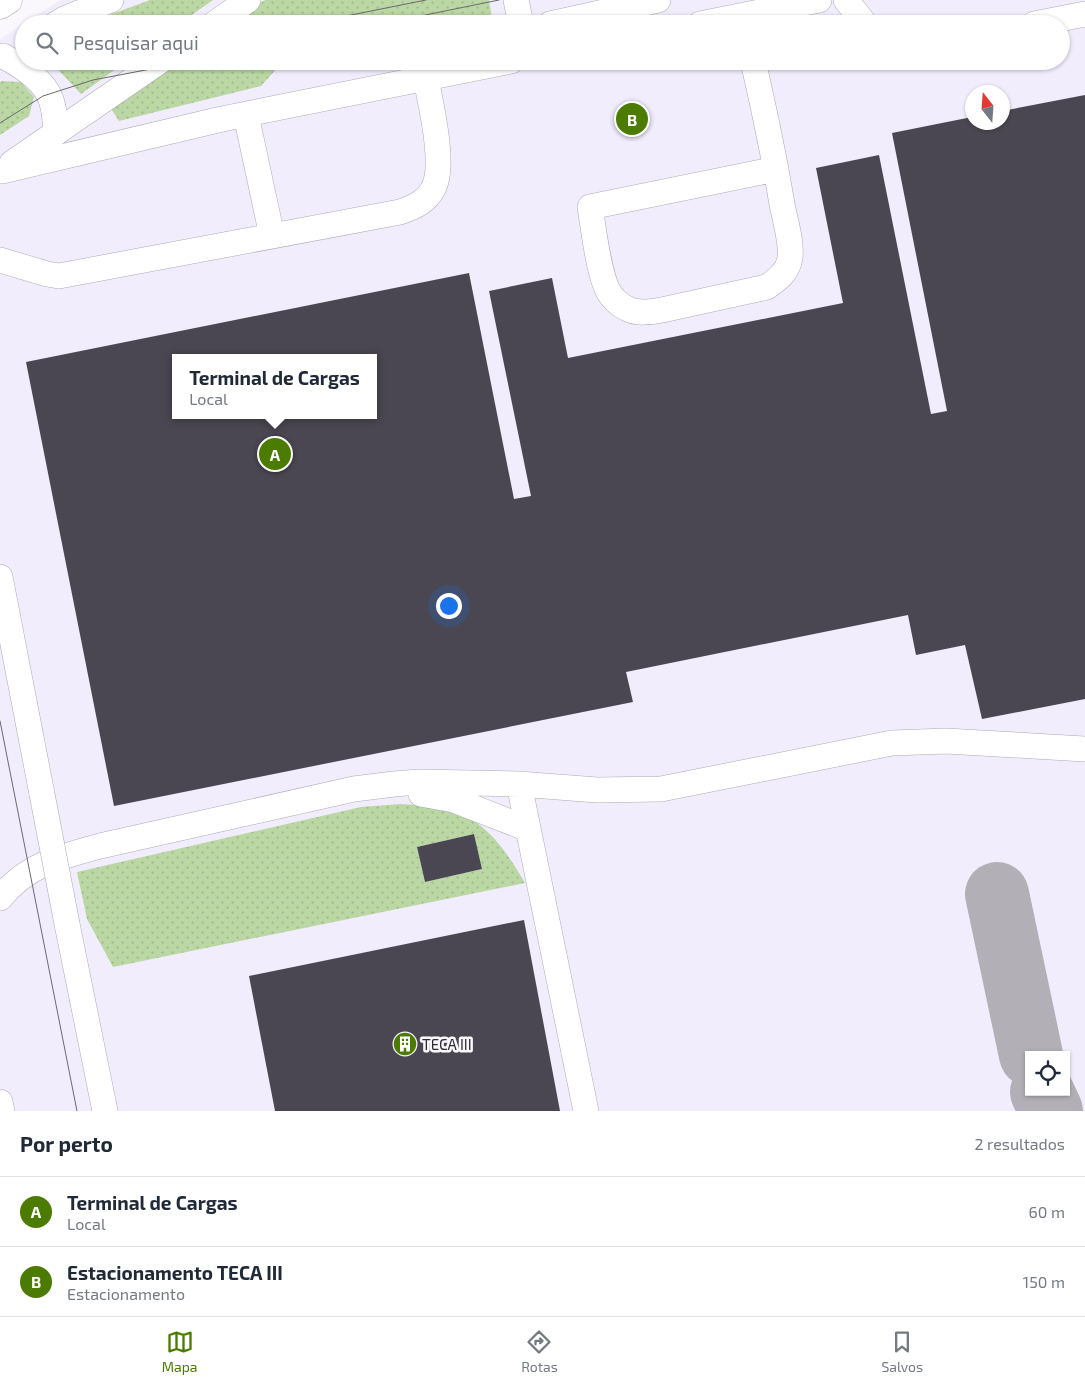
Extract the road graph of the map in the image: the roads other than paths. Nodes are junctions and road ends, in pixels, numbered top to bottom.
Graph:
1 (8, 0) edge
2 (111, 0) edge
3 (248, 0) edge
4 (516, 0) edge
5 (658, 0) edge
6 (819, 0) edge
7 (846, 0) edge
8 (0, 5) edge
9 (744, 13) edge
10 (1085, 14) edge
11 (74, 15) edge
12 (227, 15) edge
13 (518, 15) edge
14 (590, 15) edge
15 (858, 15) edge
16 (1070, 17) edge
17 (15, 48) edge
18 (1, 57) edge
19 (15, 63) edge
20 (26, 70) edge
21 (147, 70) edge
22 (468, 70) edge
23 (755, 70) edge
24 (426, 79) junction
25 (246, 115) junction
26 (56, 133) junction
27 (776, 169) junction
28 (1, 171) edge
29 (272, 236) junction
30 (0, 260) edge
31 (0, 577) edge
32 (1085, 748) edge
33 (519, 784) junction
34 (354, 789) junction
35 (528, 829) junction
36 (0, 898) edge
37 (0, 1102) edge
38 (2, 1111) edge
39 (105, 1111) edge
40 (586, 1111) edge

1 - 8 main road
2 - 11 street
3 - 12 street
4 - 13 street
5 - 14 street
6 - 9 street
7 - 15 street
10 - 16 street
17 - 18 street
18 - 19 street
20 - 26 street
21 - 26 street
22 - 24 street
23 - 27 street
24 - 25 street
24 - 29 street
25 - 28 street
25 - 29 street
26 - 28 street
27 - 27 street
29 - 30 street
31 - 39 street, bridge
32 - 33 street
33 - 34 street
33 - 35 street
34 - 35 street
34 - 36 street
35 - 40 street
37 - 38 street

